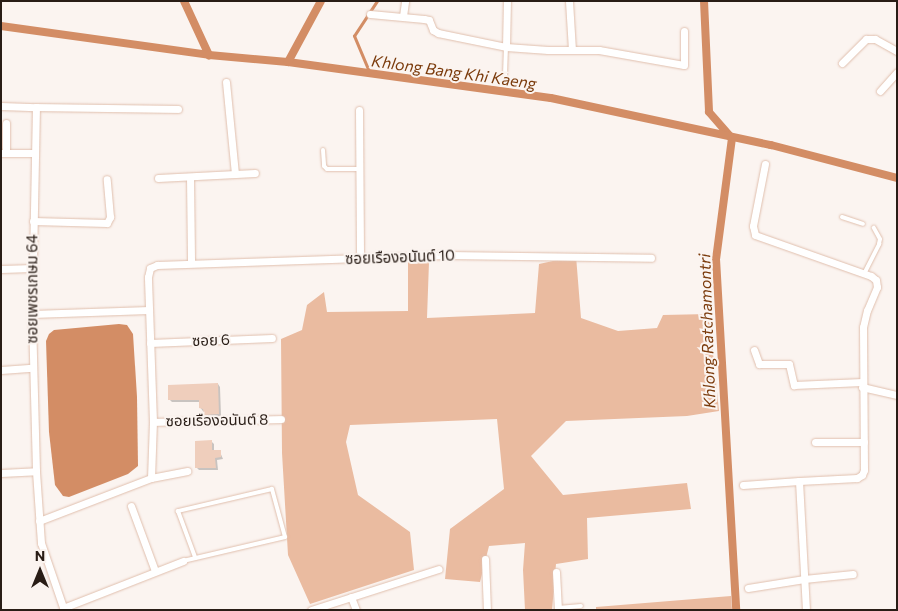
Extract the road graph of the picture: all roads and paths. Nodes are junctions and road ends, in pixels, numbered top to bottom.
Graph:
1 (405, 1) edge
2 (507, 1) edge
3 (570, 1) edge
4 (370, 14) dead end
5 (403, 16) junction
6 (684, 31) dead end
7 (506, 46) junction
8 (572, 50) junction
9 (897, 51) edge
10 (842, 63) dead end
11 (897, 72) edge
12 (505, 75) dead end
13 (226, 82) dead end
14 (880, 91) dead end
15 (1, 106) edge
16 (36, 107) junction
17 (178, 109) dead end
18 (359, 110) dead end
19 (6, 123) dead end
20 (323, 150) dead end
21 (4, 153) edge
22 (34, 153) junction
23 (765, 164) dead end
24 (360, 169) junction
25 (255, 173) dead end
26 (235, 174) junction
27 (190, 177) junction
28 (158, 178) dead end
29 (107, 179) dead end
30 (842, 217) dead end
31 (33, 221) junction
32 (863, 224) dead end
33 (874, 228) dead end
34 (360, 258) junction
35 (651, 258) dead end
36 (190, 263) junction
37 (33, 268) junction
38 (1, 269) edge
39 (864, 274) junction
40 (149, 310) junction
41 (32, 314) junction
42 (272, 338) dead end
43 (150, 343) junction
44 (754, 350) dead end
45 (32, 368) junction
46 (1, 370) edge
47 (862, 385) junction
48 (897, 395) edge
49 (281, 419) dead end
50 (153, 422) junction
51 (815, 442) dead end
52 (864, 442) junction
53 (36, 471) junction
54 (187, 471) dead end
55 (1, 473) edge
56 (151, 478) junction
57 (800, 481) junction
58 (743, 485) dead end
59 (130, 506) dead end
60 (39, 521) junction
61 (194, 557) junction
62 (485, 559) dead end
63 (183, 561) joint
64 (439, 569) dead end
65 (156, 571) junction
66 (556, 572) dead end
67 (853, 574) dead end
68 (804, 579) junction
69 (748, 588) dead end
70 (351, 597) junction
71 (582, 606) dead end
72 (63, 609) edge
73 (558, 609) edge
74 (311, 610) edge
75 (356, 610) edge
76 (487, 610) edge
77 (806, 610) edge

1 - 5 street
2 - 7 street
3 - 8 street
4 - 5 street
5 - 7 street
6 - 8 street
7 - 8 street
7 - 12 lane
9 - 10 street
11 - 14 street
13 - 26 street
15 - 16 street
16 - 17 street
16 - 22 street, ซอยเพชรเกษม 64
18 - 24 street
19 - 21 street
20 - 24 lane
21 - 22 street
22 - 31 street, ซอยเพชรเกษม 64
23 - 39 street
24 - 34 street
25 - 26 street
26 - 27 street
27 - 28 street
27 - 36 street
29 - 31 street
30 - 32 lane
31 - 37 street, ซอยเพชรเกษม 64
33 - 39 lane
34 - 35 street, ซอยเรืองอนันต์ 10
34 - 36 street, ซอยเรืองอนันต์ 10
36 - 40 street, ซอยเรืองอนันต์ 10
37 - 38 street
37 - 41 street, ซอยเพชรเกษม 64
39 - 47 street
40 - 41 street
40 - 43 street
41 - 45 street, ซอยเพชรเกษม 64
42 - 43 street, ซอย 6
43 - 50 street
44 - 47 street
45 - 46 street
45 - 53 street, ซอยเพชรเกษม 64
47 - 48 street
47 - 52 street
49 - 50 street, ซอยเรืองอนันต์ 8
50 - 56 street
51 - 52 street
52 - 57 street
53 - 55 street
53 - 60 street, ซอยเพชรเกษม 64
54 - 56 street
56 - 60 street
57 - 58 street
57 - 68 street
59 - 65 street
60 - 72 street, ซอยเพชรเกษม 64
61 - 61 lane
61 - 63 lane
62 - 76 street
63 - 65 street
64 - 70 street
65 - 72 street
66 - 73 street
67 - 68 street
68 - 69 street
68 - 77 street
70 - 74 street
70 - 75 street
71 - 73 lane

